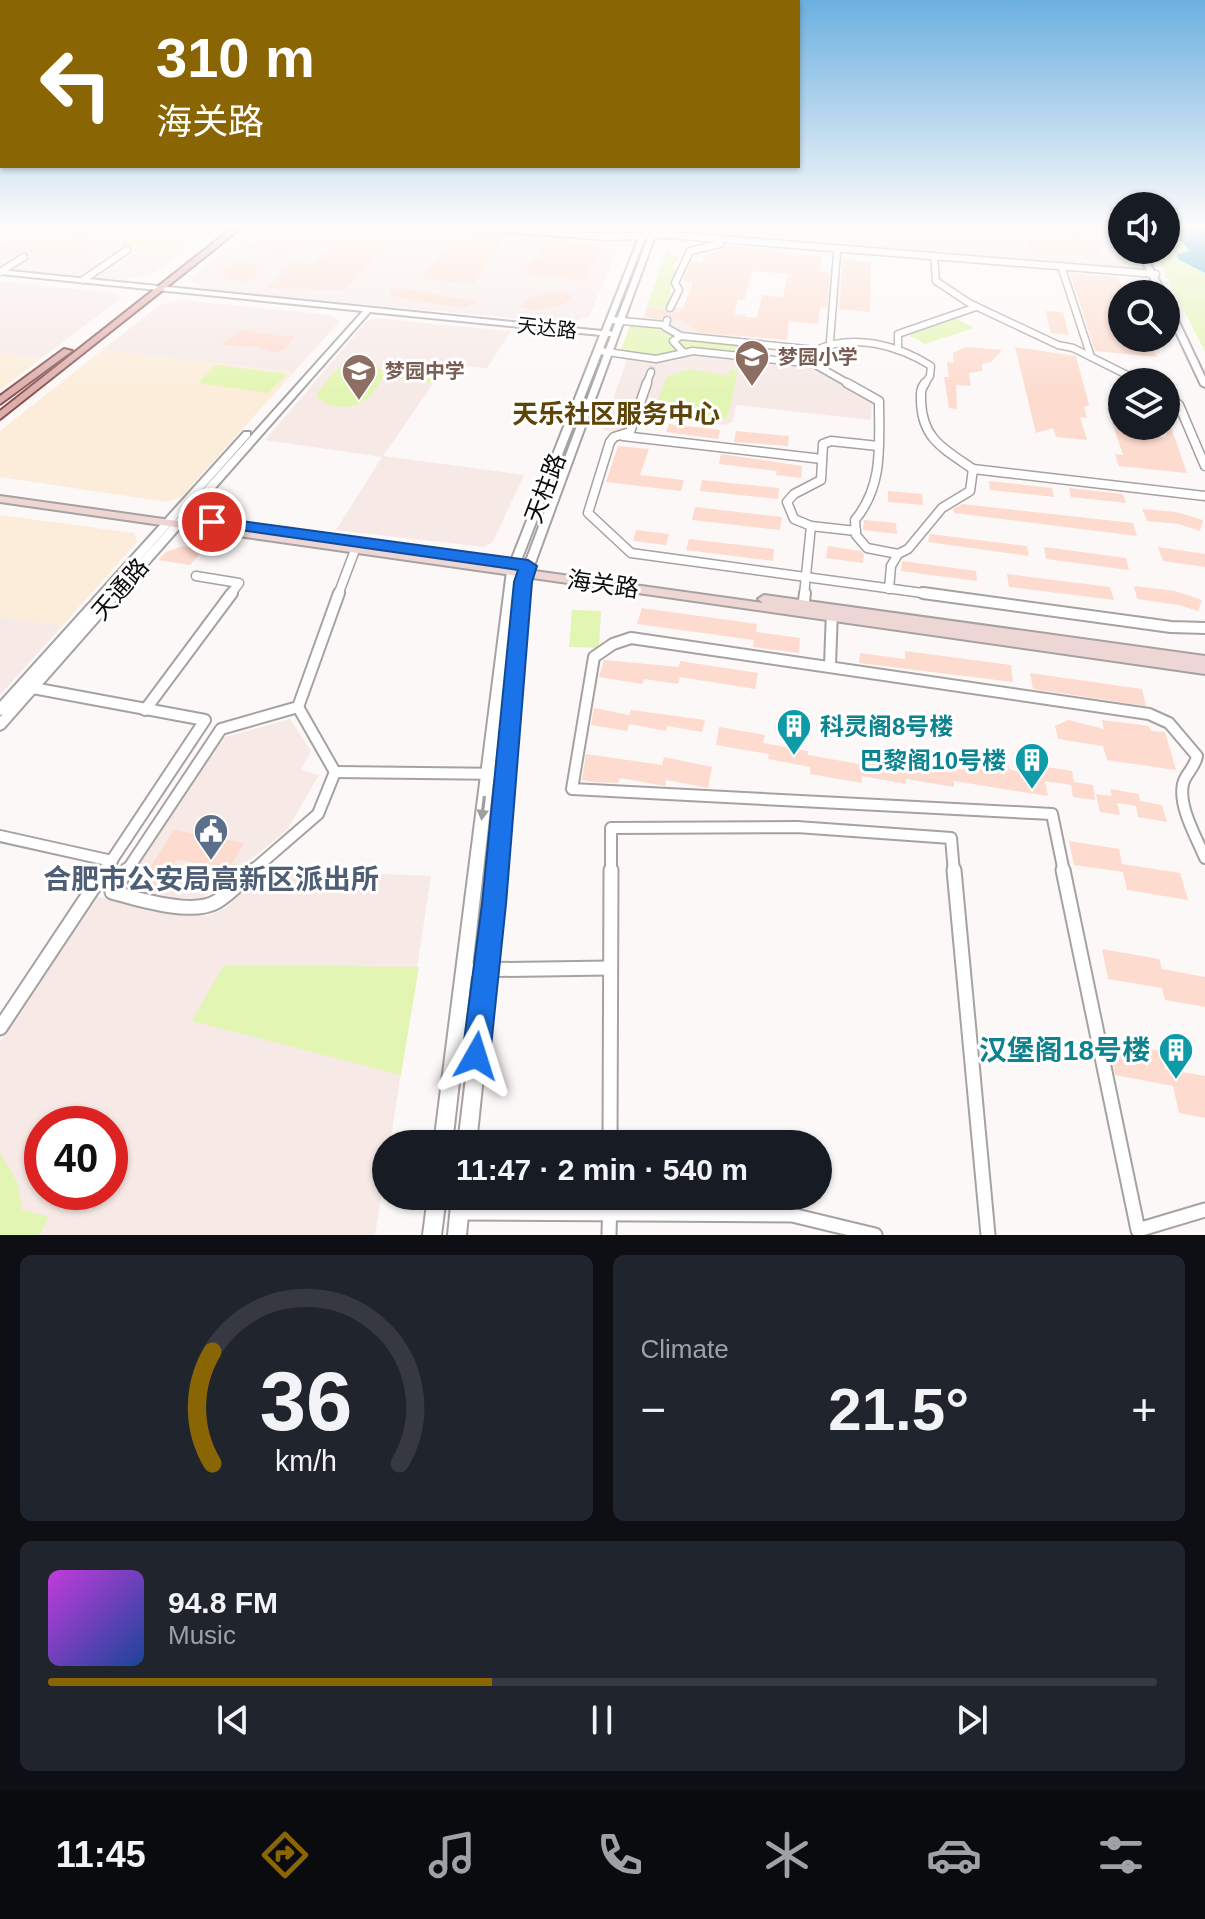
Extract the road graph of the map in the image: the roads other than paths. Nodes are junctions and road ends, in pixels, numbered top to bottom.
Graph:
1 (83, 283) edge
2 (101, 283) edge
3 (162, 283) edge
4 (163, 283) edge
5 (624, 283) edge
6 (633, 283) edge
7 (675, 283) edge
8 (835, 283) edge
9 (939, 283) edge
10 (1066, 283) edge
11 (153, 290) junction
12 (976, 307) junction
13 (670, 308) dead end
14 (362, 311) junction
15 (610, 319) junction
16 (622, 321) junction
17 (1180, 324) edge
18 (1180, 332) edge
19 (610, 336) junction
20 (681, 336) junction
21 (830, 341) junction
22 (898, 348) junction
23 (816, 350) junction
24 (604, 351) junction
25 (684, 353) junction
26 (1091, 357) junction
27 (814, 364) junction
28 (654, 365) junction
29 (1113, 368) edge
30 (1205, 374) edge
31 (1205, 385) edge
32 (0, 401) edge
33 (1180, 407) edge
34 (0, 416) edge
35 (621, 435) junction
36 (878, 446) junction
37 (822, 459) junction
38 (1205, 466) edge
39 (973, 469) junction
40 (0, 492) edge
41 (1205, 496) edge
42 (0, 499) edge
43 (176, 520) junction
44 (811, 526) junction
45 (856, 531) junction
46 (356, 546) junction
47 (898, 554) junction
48 (521, 569) junction
49 (196, 576) dead end
50 (806, 577) junction
51 (889, 589) junction
52 (803, 608) junction
53 (832, 612) junction
54 (1205, 628) edge
55 (1205, 660) edge
56 (830, 665) junction
57 (1205, 669) edge
58 (33, 688) junction
59 (298, 707) junction
60 (0, 710) edge
61 (145, 710) junction
62 (0, 725) edge
63 (1200, 764) edge
64 (335, 772) junction
65 (487, 774) junction
66 (507, 774) junction
67 (0, 836) edge
68 (1205, 858) edge
69 (112, 861) junction
70 (610, 968) junction
71 (485, 969) junction
72 (464, 970) junction
73 (0, 1028) edge
74 (445, 1130) edge
75 (468, 1130) edge
76 (610, 1130) edge
77 (435, 1210) edge
78 (459, 1210) edge
79 (559, 1210) edge
80 (609, 1210) edge
81 (1205, 1210) edge
82 (609, 1213) junction
83 (432, 1235) edge
84 (457, 1235) edge
85 (609, 1235) edge
86 (875, 1235) edge
87 (988, 1235) edge

1 - 11 street, 天达路
2 - 11 street, 天达路
3 - 11 main road
4 - 11 main road
5 - 15 street, 天柱路
6 - 16 street, 天柱路
7 - 13 street
8 - 21 street
9 - 12 street
10 - 26 street
11 - 14 street, 天达路
11 - 32 main road
11 - 34 main road
12 - 22 street
12 - 26 street
14 - 19 street, 天达路
14 - 43 street, 天通路
15 - 16 street
15 - 19 street, 天柱路
16 - 19 street, 天柱路
16 - 20 street
17 - 30 street
18 - 31 street
19 - 24 street, 天柱路
20 - 23 street
20 - 25 street
21 - 22 street
21 - 23 street
22 - 39 street
23 - 27 street
24 - 28 street
24 - 48 street, 天柱路
25 - 27 street
25 - 28 street
26 - 29 street
27 - 36 street
28 - 35 street
33 - 38 street
35 - 37 street
35 - 50 street
36 - 37 street
36 - 45 street
37 - 44 street
39 - 41 street
39 - 47 street
40 - 43 main road, 海关路
42 - 43 main road, 海关路
43 - 46 main road, 海关路
43 - 58 street, 天通路
43 - 60 street, 天通路
44 - 45 street
44 - 50 street
45 - 47 street
46 - 48 main road, 海关路
46 - 59 street
47 - 51 street
48 - 52 main road, 海关路
48 - 65 street, 天柱路
48 - 66 street, 天柱路
49 - 61 street
50 - 51 street
50 - 52 street
51 - 54 street
52 - 53 main road, 海关路
53 - 55 main road, 海关路
53 - 56 street
53 - 57 main road, 海关路
56 - 63 street
56 - 81 street
58 - 61 street
58 - 62 street, 天通路
59 - 64 street
59 - 64 street
61 - 69 street
63 - 68 street
64 - 65 street
65 - 66 street
65 -> 72 street, 天柱路
66 - 71 street, 天柱路
67 - 69 street
69 - 73 street
70 - 71 street
70 - 76 street
70 - 87 street
71 - 72 street
71 - 75 street, 天柱路
72 - 74 street, 天柱路
77 - 83 street
78 - 84 street
79 - 82 street
80 - 82 street
82 - 85 street
82 - 86 street

